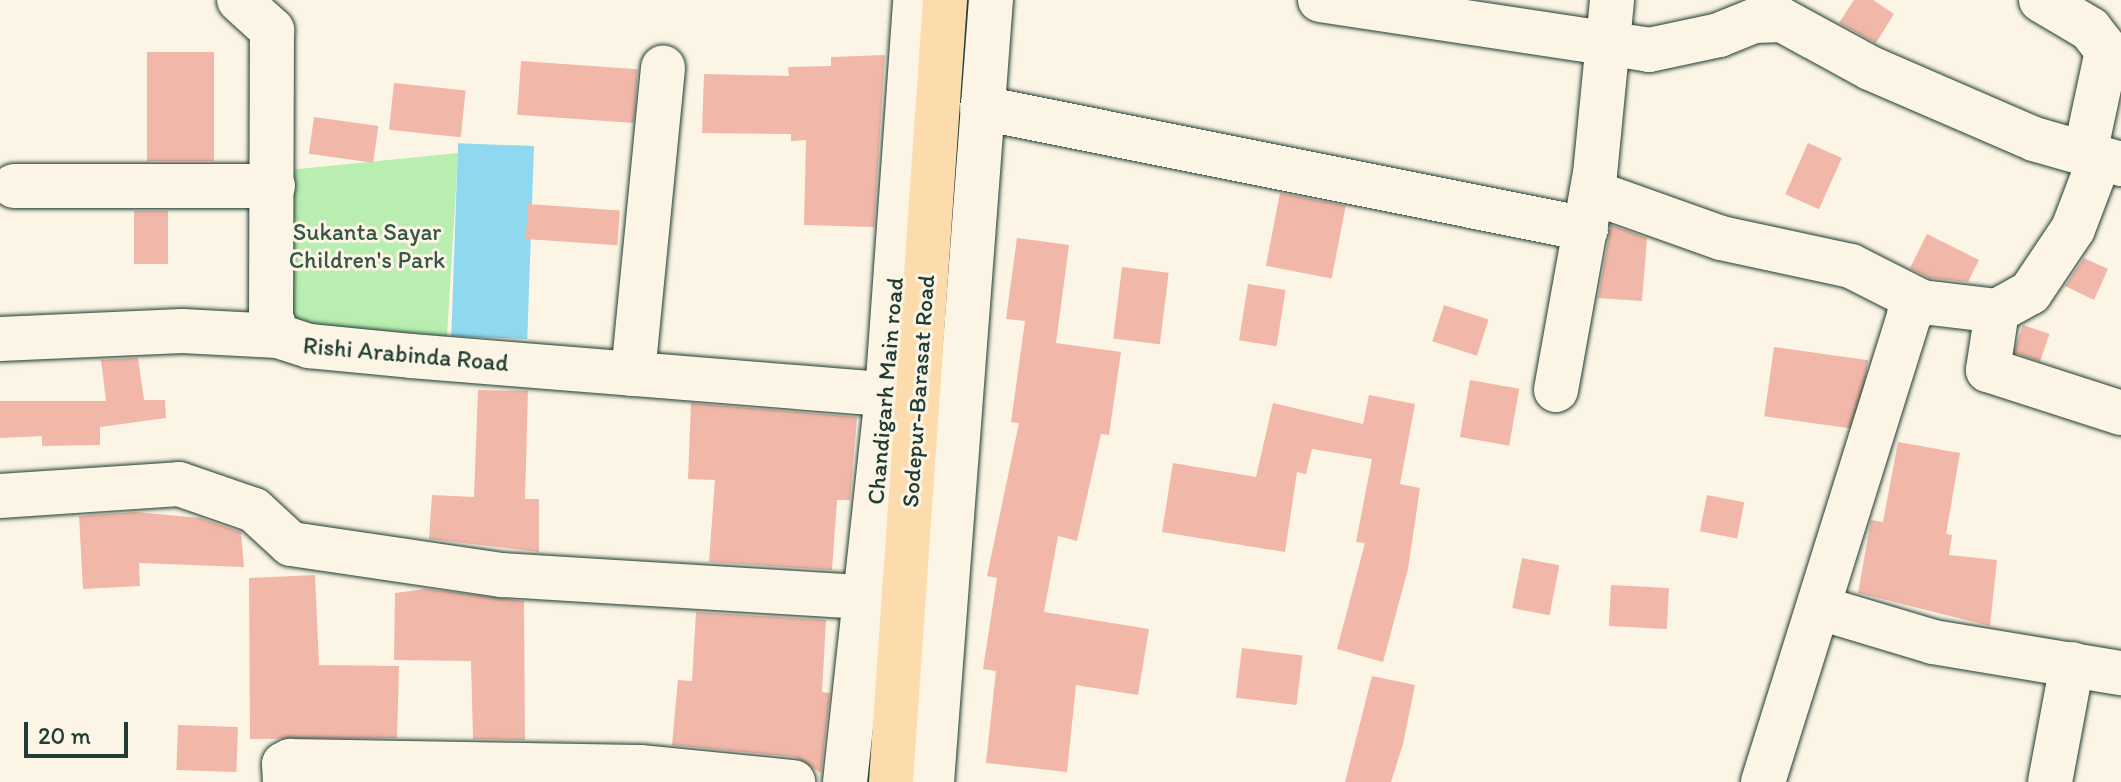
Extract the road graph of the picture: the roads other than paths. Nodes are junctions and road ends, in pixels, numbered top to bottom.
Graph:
1 (239, 0) edge
2 (915, 0) edge
3 (945, 0) edge
4 (991, 0) edge
5 (1320, 0) edge
6 (1612, 0) edge
7 (2041, 0) edge
8 (1612, 45) junction
9 (663, 67) dead end
10 (982, 108) junction
11 (2102, 159) edge
12 (14, 186) dead end
13 (273, 186) junction
14 (1589, 210) junction
15 (1922, 302) junction
16 (1997, 311) junction
17 (278, 336) junction
18 (0, 339) edge
19 (633, 374) junction
20 (1556, 390) dead end
21 (887, 394) junction
22 (2121, 413) edge
23 (0, 496) edge
24 (866, 597) junction
25 (1820, 608) junction
26 (2072, 664) junction
27 (2121, 673) edge
28 (432, 773) edge
29 (563, 774) edge
30 (285, 782) edge
31 (793, 782) edge
32 (845, 782) edge
33 (891, 782) edge
34 (932, 782) edge
35 (1763, 782) edge
36 (2050, 782) edge

1 - 13 street, Rishi Arabinda Road
2 - 21 street, Chandigarh Main road
3 - 33 main road, Sodepur-Barasat Road
4 - 10 street
5 - 8 street
6 - 8 street
7 - 11 street
8 - 11 street
8 - 14 street
9 - 19 street
10 - 14 street
10 - 34 street
11 - 16 street
12 - 13 street
13 - 17 street, Rishi Arabinda Road
14 - 15 street
14 - 20 street
15 - 16 street
15 - 25 street
16 - 22 street
17 - 18 street
17 - 19 street, Rishi Arabinda Road
19 - 21 street, Rishi Arabinda Road
21 - 24 street, Chandigarh Main road
23 - 24 street
24 - 32 street, Chandigarh Main road
25 - 26 street
25 - 35 street
26 - 27 street
26 - 36 street
28 - 29 street
28 - 30 street
29 - 31 street

